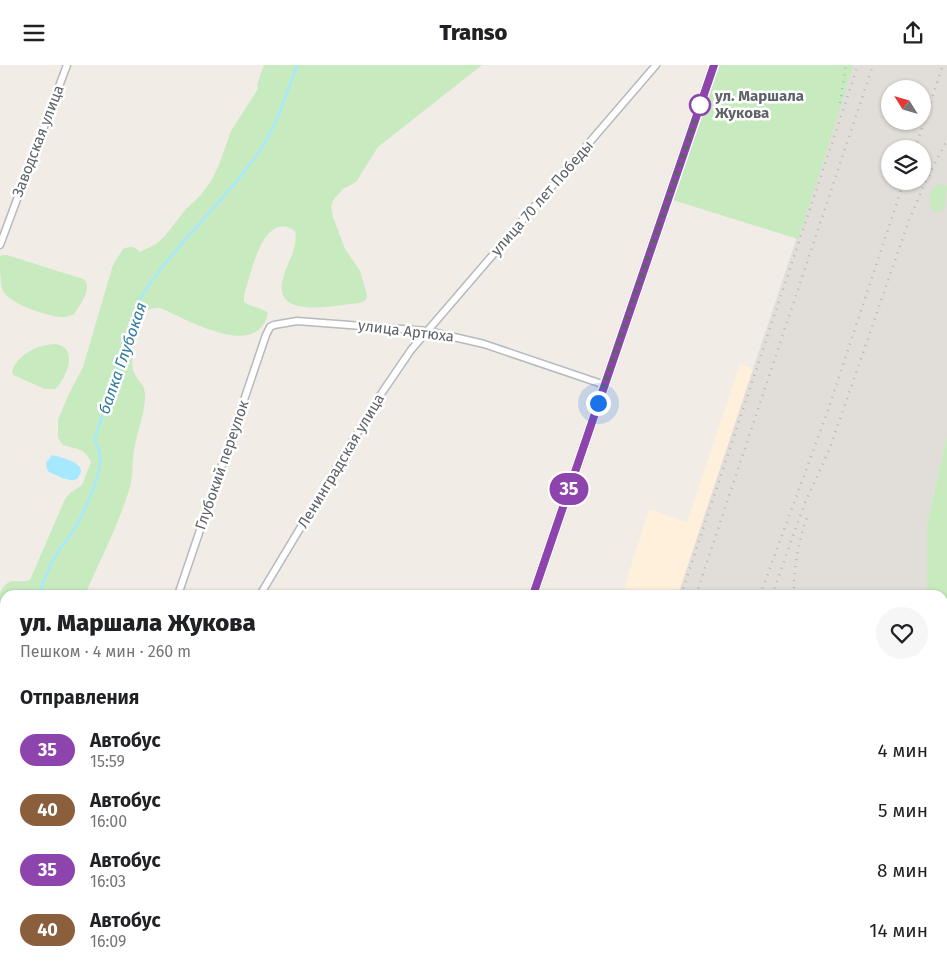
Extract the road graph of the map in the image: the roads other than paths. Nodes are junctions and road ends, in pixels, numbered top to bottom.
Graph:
1 (67, 65) edge
2 (656, 65) edge
3 (714, 65) edge
4 (0, 245) edge
5 (428, 331) junction
6 (266, 335) joint
7 (605, 385) junction
8 (180, 590) edge
9 (263, 590) edge
10 (535, 590) edge

1 - 4 street, Заводская улица
2 - 5 street, улица 70 лет Победы
3 - 7 main road
5 - 6 street, улица Артюха
5 - 7 street, улица Артюха
5 - 9 street, Ленинградская улица
6 - 8 street, Глубокий переулок
7 - 10 main road

